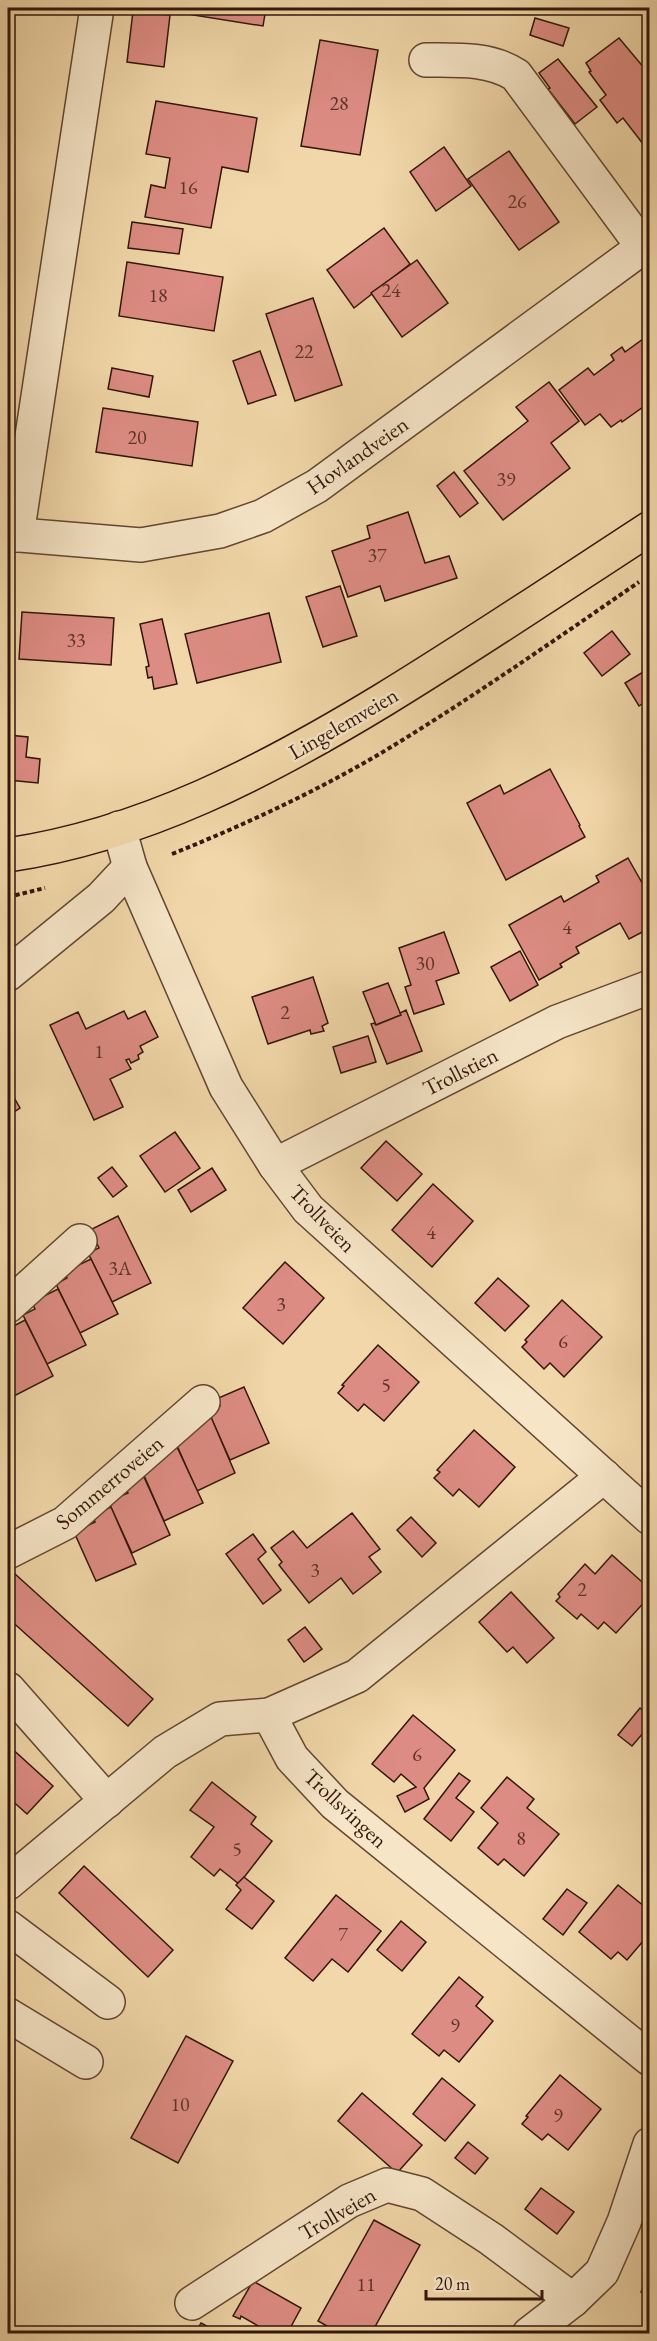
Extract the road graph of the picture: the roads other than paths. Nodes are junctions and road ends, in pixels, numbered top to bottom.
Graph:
1 (97, 8) edge
2 (426, 60) dead end
3 (646, 245) edge
4 (650, 528) edge
5 (12, 534) edge
6 (119, 828) junction
7 (8, 855) edge
8 (130, 867) junction
9 (8, 974) edge
10 (650, 987) edge
11 (275, 1165) junction
12 (80, 1241) dead end
13 (8, 1306) edge
14 (203, 1402) dead end
15 (604, 1476) junction
16 (650, 1518) edge
17 (8, 1552) edge
18 (8, 1689) edge
19 (269, 1714) junction
20 (107, 1801) junction
21 (8, 1883) edge
22 (8, 1927) edge
23 (108, 2002) dead end
24 (8, 2015) edge
25 (650, 2059) edge
26 (86, 2062) dead end
27 (650, 2144) edge
28 (573, 2300) junction
29 (192, 2303) dead end
30 (529, 2334) edge

1 - 5 street, Hovlandveien
2 - 3 street
3 - 5 street, Hovlandveien
4 - 6 main road, Lingelemveien
6 - 7 main road, Lingelemveien
6 - 8 street, Trollveien
8 - 9 street
8 - 11 street, Trollveien
10 - 11 street, Trollstien
11 - 15 street, Trollveien
12 - 13 street
14 - 17 street, Sommerroveien
15 - 16 street, Trollveien
15 - 19 street
18 - 20 street
19 - 20 street
19 - 25 street, Trollsvingen
20 - 21 street
22 - 23 street
24 - 26 street
27 - 28 street
28 - 29 street, Trollveien
28 - 30 street

